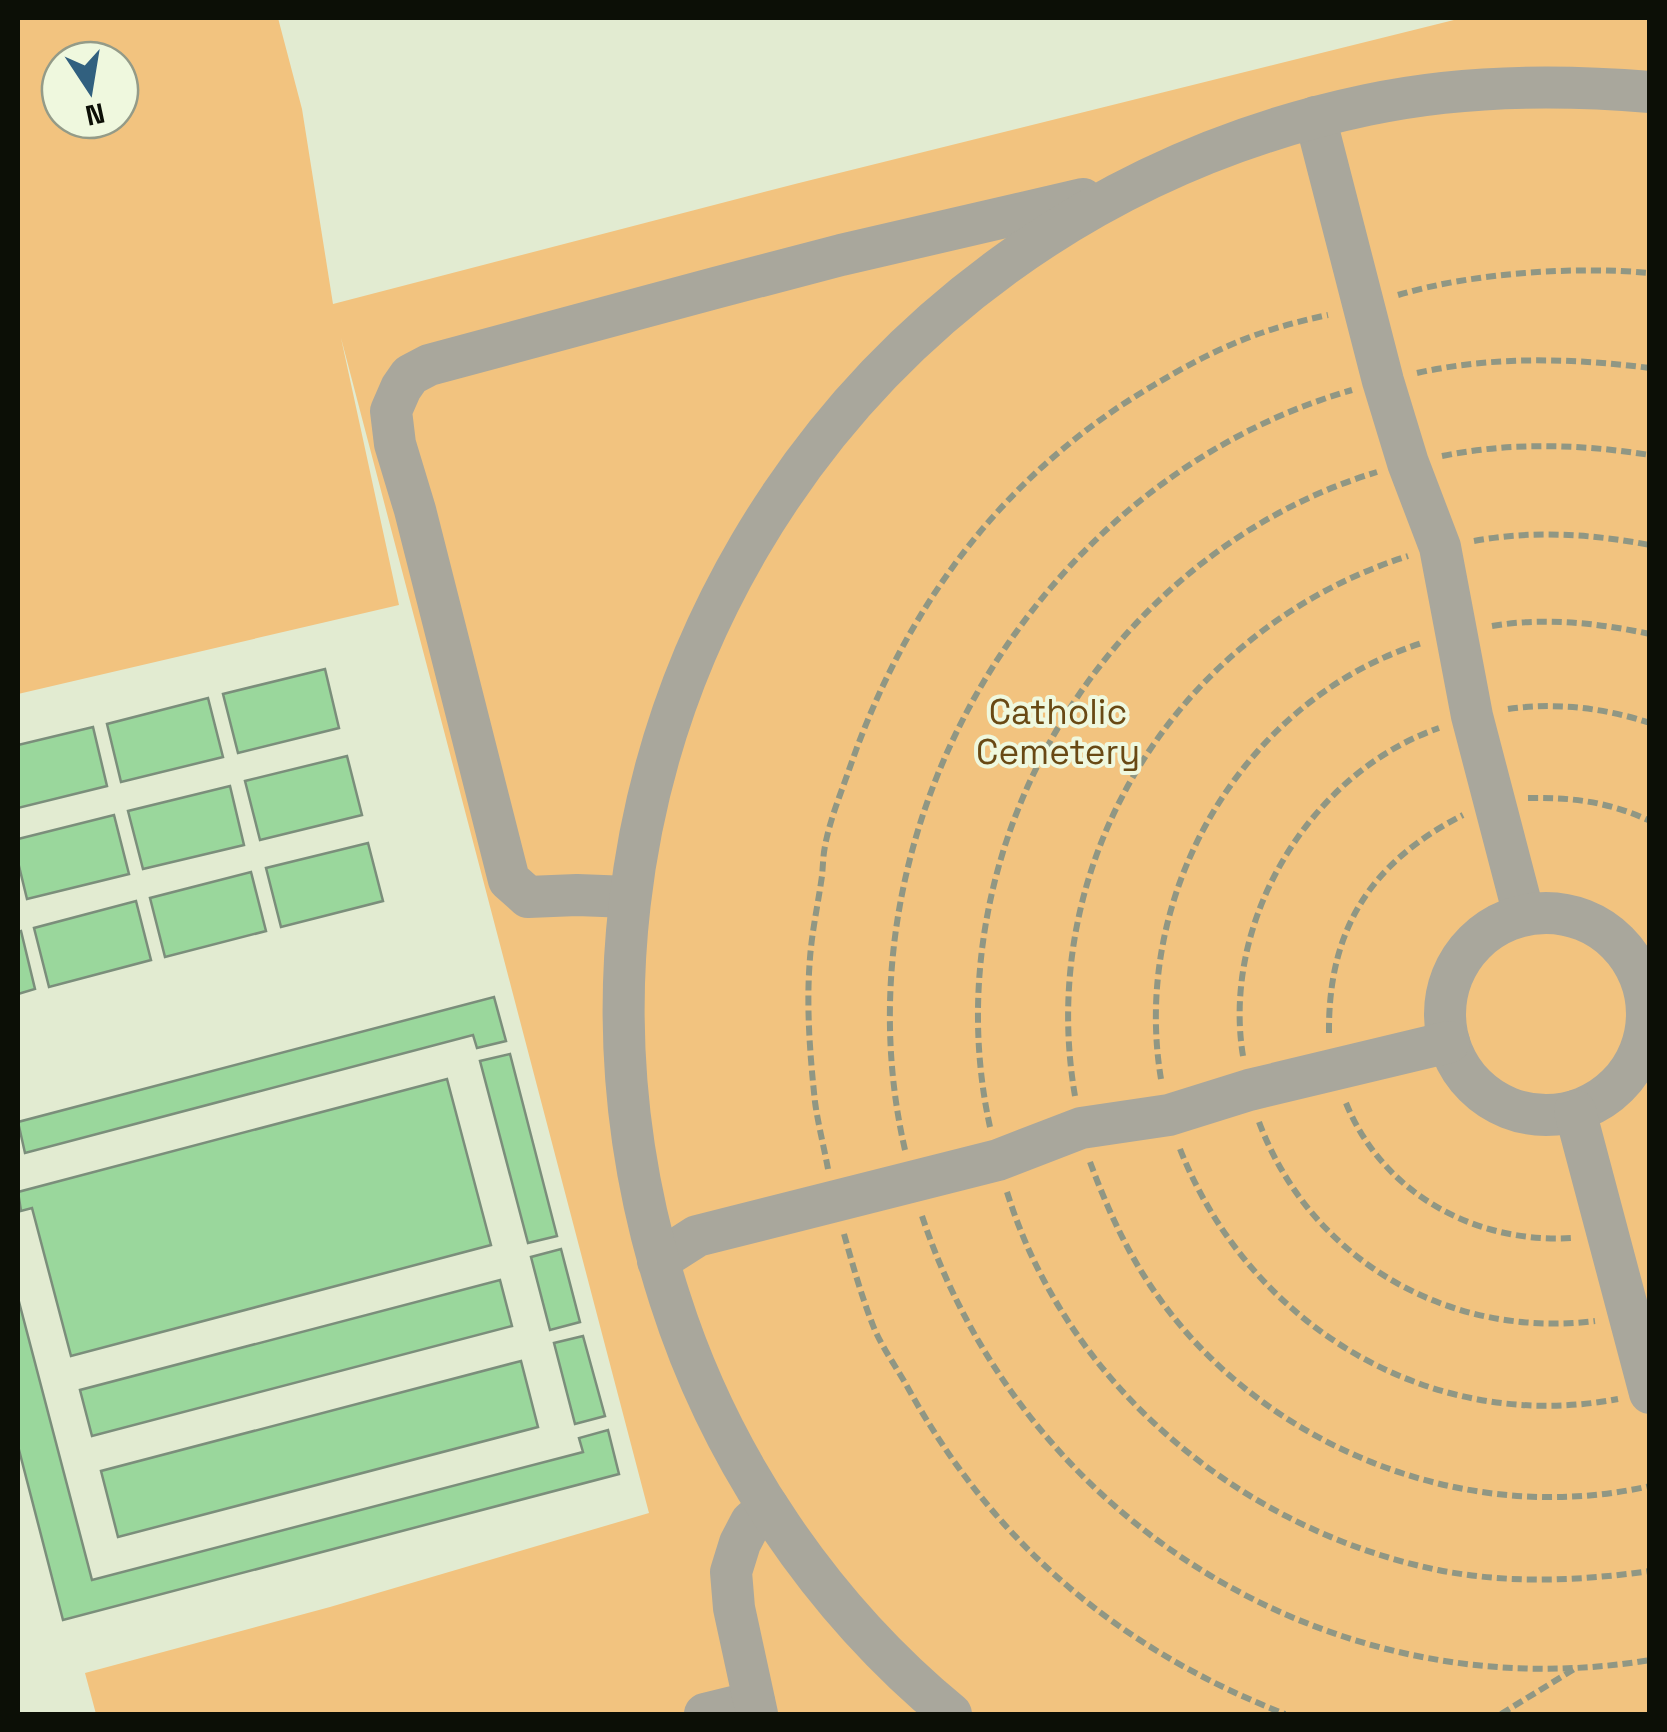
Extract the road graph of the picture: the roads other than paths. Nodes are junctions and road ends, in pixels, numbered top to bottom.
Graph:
1 (1650, 92) edge
2 (1315, 117) junction
3 (1132, 186) junction
4 (1000, 219) junction
5 (1002, 265) junction
6 (630, 897) junction
7 (1524, 915) junction
8 (1647, 988) edge
9 (1449, 1042) junction
10 (1575, 1111) junction
11 (658, 1261) junction
12 (1649, 1393) edge
13 (768, 1507) junction
14 (756, 1708) edge
15 (705, 1714) edge
16 (951, 1714) edge

1 - 2 lane
2 - 3 lane
2 - 7 lane
3 - 4 lane
3 - 5 lane
4 - 5 lane
4 - 6 lane
5 - 6 lane
6 - 11 lane
7 - 8 lane
7 - 9 lane
8 - 10 lane
9 - 10 lane
9 - 11 lane
10 - 12 lane
11 - 13 lane
13 - 14 lane
13 - 16 lane
14 - 15 lane

